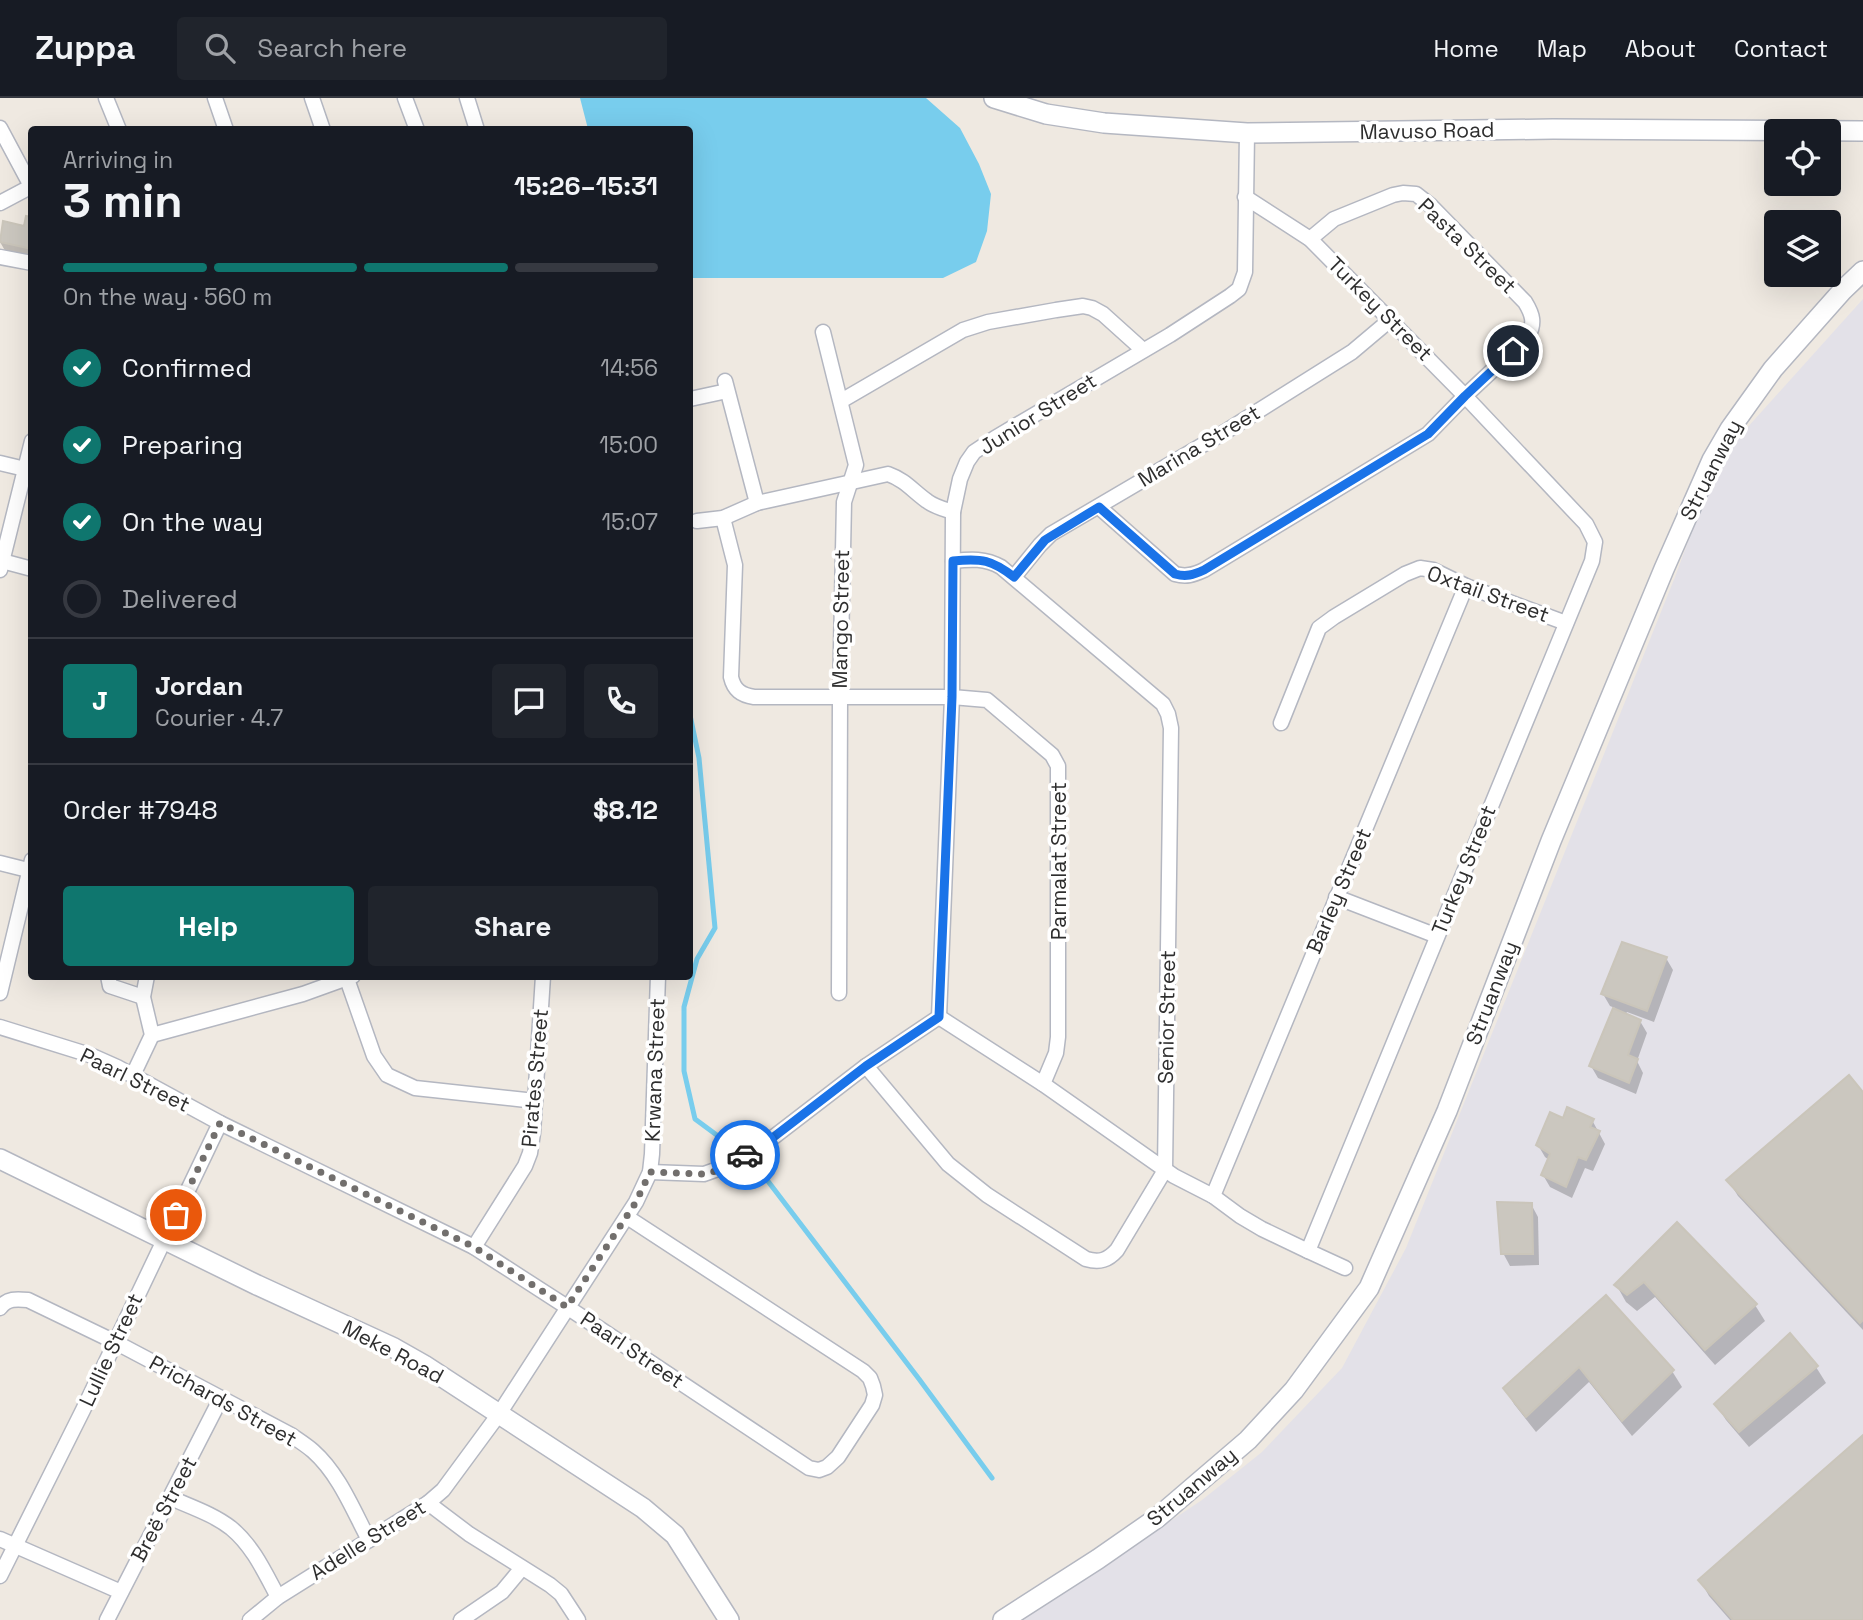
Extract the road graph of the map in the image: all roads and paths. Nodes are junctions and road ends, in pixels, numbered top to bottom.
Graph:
1 (106, 98) edge
2 (215, 98) edge
3 (312, 98) edge
4 (405, 98) edge
5 (467, 98) edge
6 (994, 98) edge
7 (118, 126) edge
8 (225, 126) edge
9 (322, 126) edge
10 (416, 126) edge
11 (476, 126) edge
12 (0, 128) edge
13 (1863, 131) edge
14 (1247, 133) junction
15 (28, 180) edge
16 (28, 188) edge
17 (1245, 197) junction
18 (0, 203) edge
19 (1310, 239) junction
20 (0, 257) edge
21 (28, 262) edge
22 (1863, 271) edge
23 (1390, 320) junction
24 (823, 332) dead end
25 (1143, 350) junction
26 (1465, 396) junction
27 (693, 398) edge
28 (841, 401) junction
29 (28, 457) edge
30 (0, 463) edge
31 (25, 469) junction
32 (852, 481) junction
33 (757, 503) junction
34 (1099, 507) junction
35 (953, 512) junction
36 (723, 518) junction
37 (697, 521) dead end
38 (953, 561) junction
39 (1, 566) edge
40 (28, 569) edge
41 (1014, 577) junction
42 (1466, 586) junction
43 (1566, 623) junction
44 (840, 697) junction
45 (952, 697) junction
46 (1280, 723) dead end
47 (0, 863) edge
48 (28, 867) edge
49 (28, 879) edge
50 (1336, 897) junction
51 (1437, 936) junction
52 (109, 980) edge
53 (146, 980) edge
54 (351, 980) edge
55 (543, 980) edge
56 (658, 980) edge
57 (321, 982) edge
58 (0, 993) edge
59 (839, 993) dead end
60 (143, 997) junction
61 (939, 1017) junction
62 (0, 1027) edge
63 (152, 1035) junction
64 (866, 1066) junction
65 (133, 1075) junction
66 (1043, 1084) junction
67 (535, 1101) junction
68 (220, 1123) junction
69 (0, 1159) edge
70 (1165, 1170) junction
71 (650, 1172) junction
72 (1213, 1196) junction
73 (627, 1217) junction
74 (164, 1238) junction
75 (474, 1247) junction
76 (1308, 1251) junction
77 (1345, 1268) dead end
78 (567, 1307) junction
79 (0, 1308) edge
80 (115, 1342) junction
81 (222, 1398) junction
82 (499, 1414) junction
83 (171, 1497) junction
84 (428, 1503) junction
85 (0, 1539) edge
86 (369, 1540) junction
87 (15, 1546) junction
88 (522, 1568) junction
89 (0, 1576) edge
90 (121, 1592) junction
91 (278, 1598) junction
92 (107, 1620) edge
93 (250, 1620) edge
94 (461, 1620) edge
95 (578, 1620) edge
96 (729, 1620) edge
97 (1003, 1620) edge

1 - 7 street
2 - 8 street
3 - 9 street
4 - 10 street
5 - 11 street
6 - 14 street, Mavuso Road
12 - 15 street
13 - 14 street, Mavuso Road
14 - 17 street, Junior Street
16 - 18 street
17 - 19 street, Turkey Street
17 - 25 street, Junior Street
19 - 23 street, Turkey Street
19 - 26 street, Pasta Street
20 - 21 street
22 - 97 street, Struanway
23 - 26 street, Turkey Street
23 - 34 street, Marina Street
24 - 28 street, Mango Street
25 - 28 street
25 - 35 street, Junior Street
26 - 34 street, Pasta Street
26 - 43 street, Turkey Street
27 - 33 street
28 - 32 street, Mango Street
29 - 31 street
30 - 31 street
31 - 39 street
32 - 33 street
32 - 35 street
32 - 44 street, Mango Street
33 - 36 street
34 - 41 street, Marina Street
35 - 38 street, Junior Street
36 - 37 street
36 - 44 street, Parmalat Street
38 - 41 street, Senior Street
38 - 45 street, Junior Street
39 - 40 street
41 - 70 street, Senior Street
42 - 43 street, Oxtail Street
42 - 46 street, Oxtail Street
42 - 50 street, Barley Street
43 - 51 street, Turkey Street
44 - 45 street, Parmalat Street
44 - 59 street, Mango Street
45 - 61 street, Junior Street
45 - 66 street, Parmalat Street
47 - 48 street
49 - 58 street
50 - 51 street
50 - 72 street, Barley Street
51 - 76 street, Turkey Street
52 - 60 street
53 - 60 street
54 - 67 street
55 - 67 street, Pirates Street
56 - 71 street, Krwana Street
57 - 63 street
60 - 63 street
61 - 64 street
61 - 66 street
62 - 65 street, Paarl Street
63 - 65 street
64 - 70 street
64 - 71 street
65 - 68 street, Paarl Street
66 - 70 street
67 - 75 street, Pirates Street
68 - 74 street, Lullie Street
68 - 75 street, Paarl Street
69 - 74 street, Meke Road
70 - 72 street
71 - 73 street, Krwana Street
72 - 76 street
73 - 78 street, Krwana Street
73 - 78 street, Paarl Street
74 - 80 street, Lullie Street
74 - 82 street, Meke Road
75 - 78 street, Paarl Street
76 - 77 street
78 - 82 street, Krwana Street
79 - 80 street, Prichards Street
80 - 81 street, Prichards Street
80 - 87 street, Lullie Street
81 - 83 street, Breë Street
81 - 86 street, Prichards Street
82 - 84 street, Adelle Street
82 - 96 street, Meke Road
83 - 90 street, Breë Street
83 - 91 street
84 - 86 street, Adelle Street
84 - 88 street
85 - 87 street
86 - 91 street, Adelle Street
87 - 89 street, Lullie Street
87 - 90 street
88 - 94 street
88 - 95 street
90 - 92 street, Breë Street
91 - 93 street, Adelle Street

